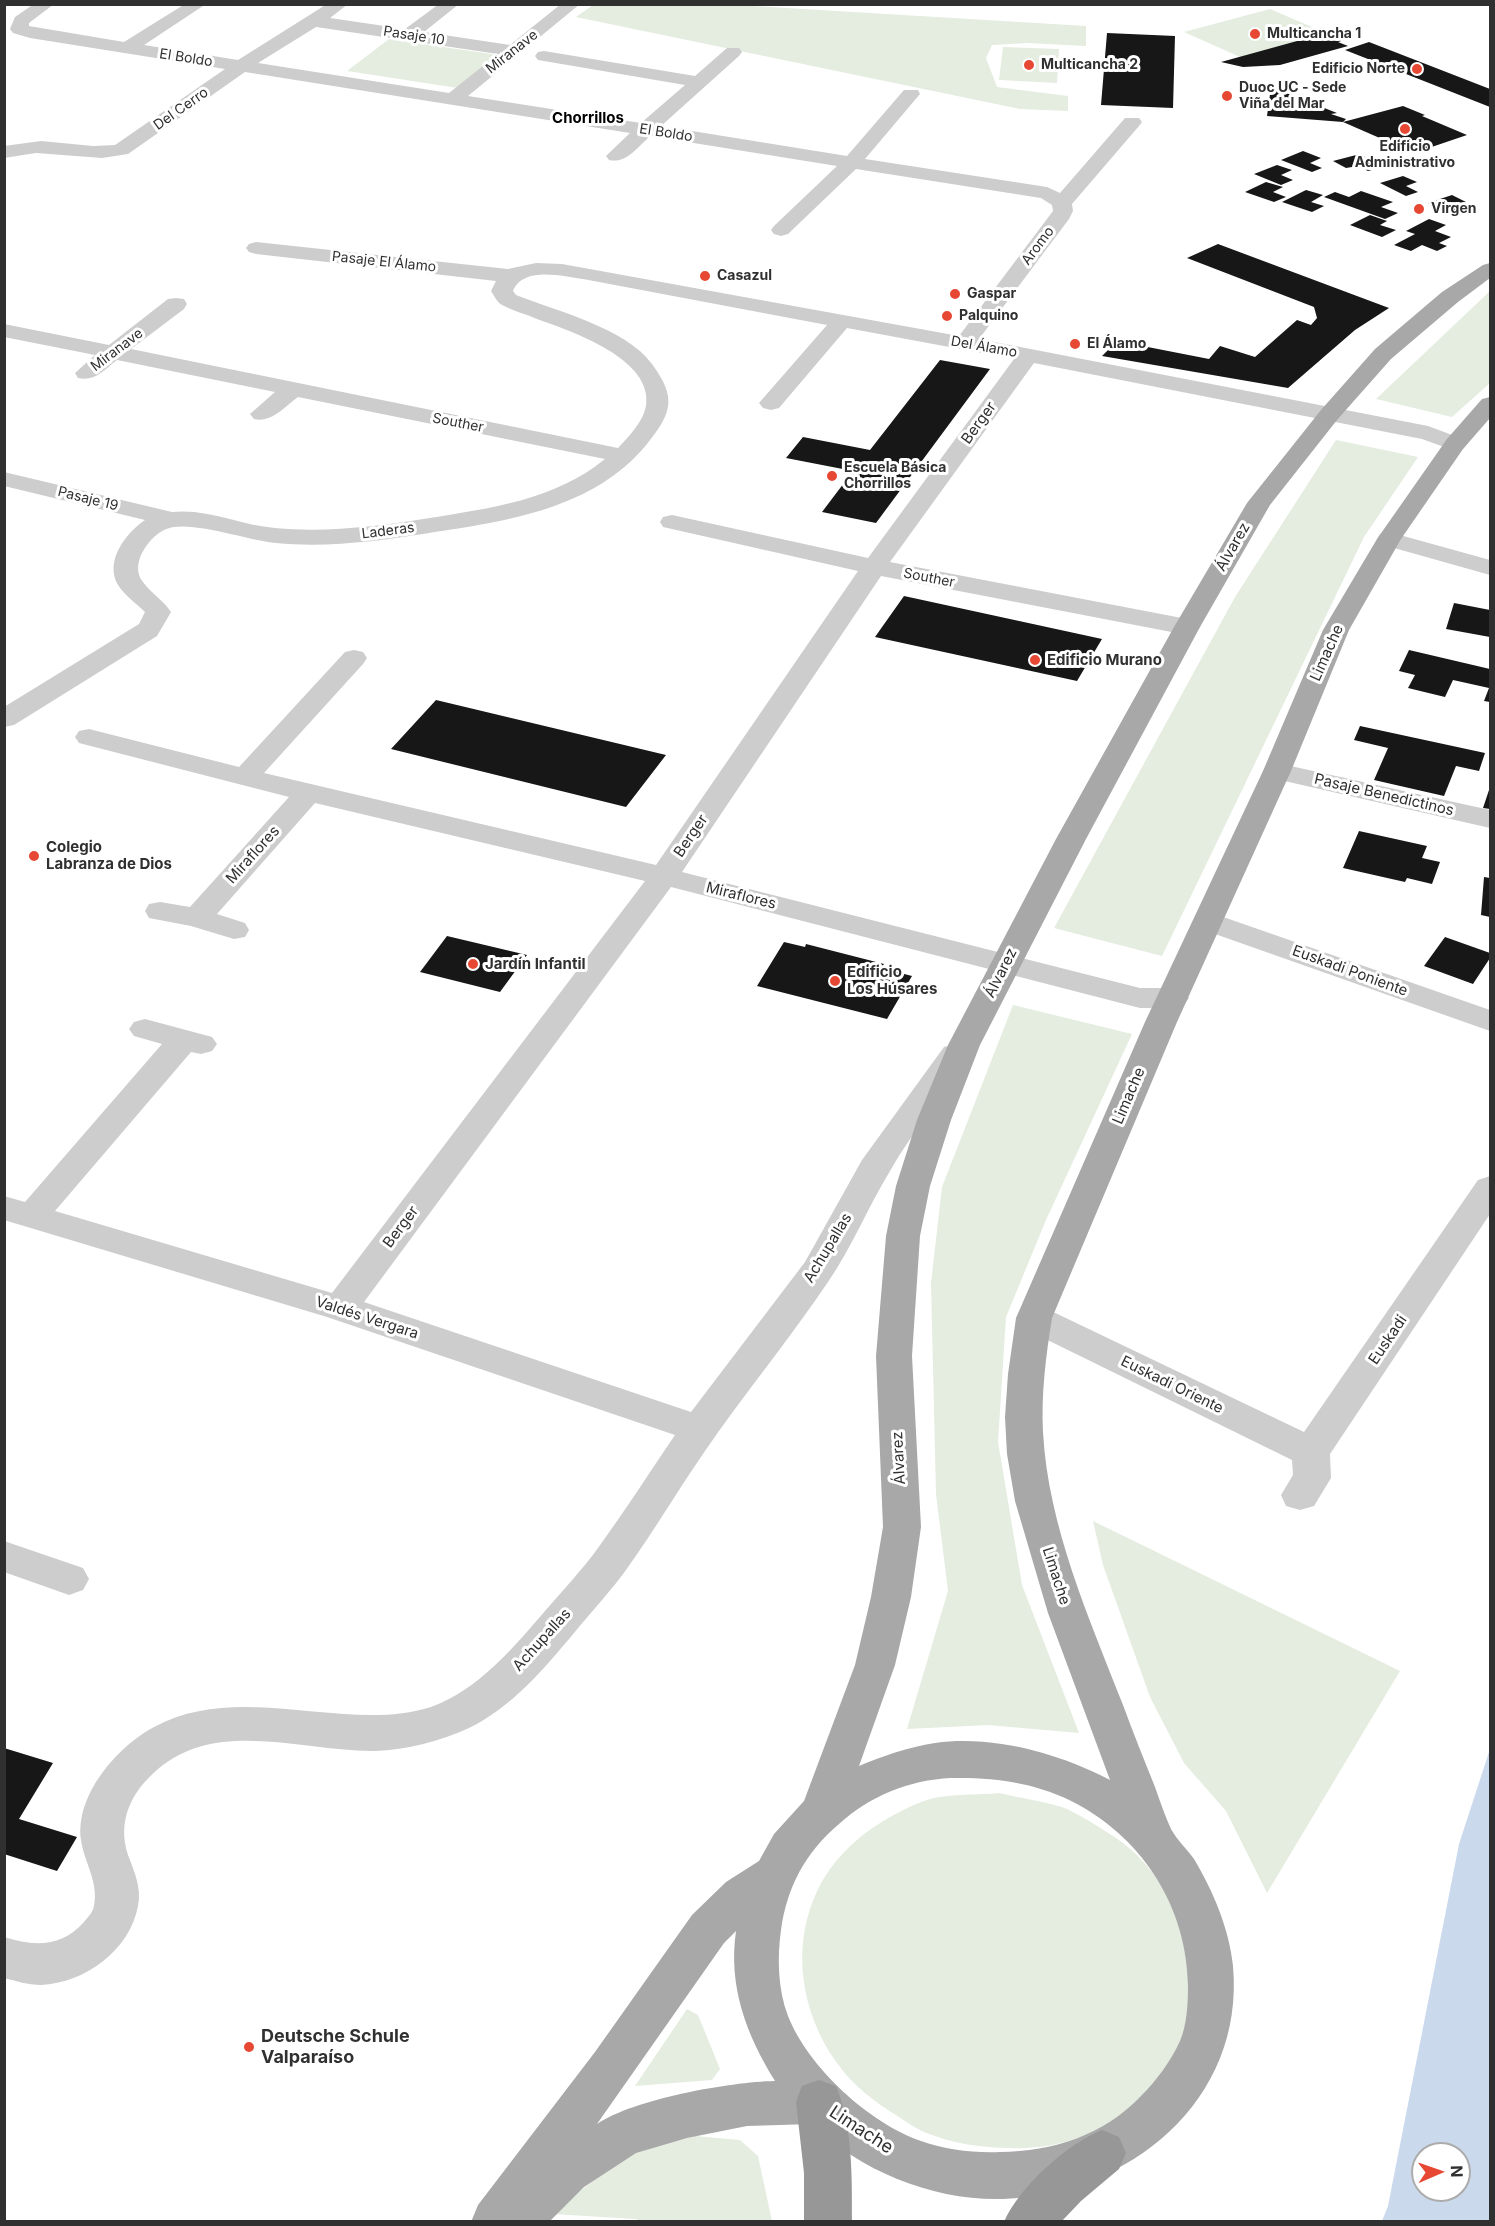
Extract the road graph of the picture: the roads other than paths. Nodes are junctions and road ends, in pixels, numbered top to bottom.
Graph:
1 (46, 4) edge
2 (198, 4) edge
3 (339, 4) edge
4 (451, 4) edge
5 (572, 4) edge
6 (315, 21) junction
7 (409, 35) junction
8 (127, 48) junction
9 (514, 51) junction
10 (733, 52) dead end
11 (544, 56) dead end
12 (240, 67) junction
13 (699, 82) junction
14 (911, 94) dead end
15 (452, 100) junction
16 (1132, 122) dead end
17 (647, 130) junction
18 (4, 152) edge
19 (616, 156) dead end
20 (852, 162) junction
21 (1062, 203) junction
22 (781, 230) dead end
23 (256, 248) dead end
24 (1491, 269) edge
25 (511, 276) junction
26 (176, 304) dead end
27 (841, 322) junction
28 (4, 330) edge
29 (964, 344) junction
30 (115, 353) junction
31 (1028, 355) junction
32 (87, 373) dead end
33 (293, 389) junction
34 (771, 403) dead end
35 (1491, 404) edge
36 (262, 414) dead end
37 (1329, 415) junction
38 (1455, 444) junction
39 (624, 456) junction
40 (4, 479) edge
41 (171, 519) junction
42 (672, 522) dead end
43 (1389, 539) junction
44 (874, 567) junction
45 (1491, 568) edge
46 (1187, 627) junction
47 (354, 657) dead end
48 (7, 716) edge
49 (89, 737) dead end
50 (1277, 771) junction
51 (245, 777) junction
52 (309, 793) junction
53 (1491, 819) edge
54 (664, 876) junction
55 (160, 911) dead end
56 (197, 918) junction
57 (1209, 921) junction
58 (234, 930) dead end
59 (1005, 964) junction
60 (1173, 998) junction
61 (1491, 1021) edge
62 (145, 1029) dead end
63 (970, 1034) junction
64 (1491, 1188) edge
65 (18, 1212) edge
66 (340, 1308) junction
67 (1034, 1318) junction
68 (699, 1430) junction
69 (1311, 1452) junction
70 (1300, 1495) dead end
71 (4, 1556) edge
72 (69, 1579) dead end
73 (822, 1810) junction
74 (1154, 1839) junction
75 (772, 1875) junction
76 (4, 1957) edge
77 (819, 2102) junction
78 (1102, 2153) junction
79 (495, 2222) edge
80 (514, 2222) edge
81 (828, 2222) edge
82 (1028, 2222) edge

1 - 8 street, El Boldo
2 - 8 street
3 - 6 street, Del Cerro
4 - 7 street
5 - 9 street, Miranave
6 - 7 street, Pasaje 10
6 - 12 street, Del Cerro
7 - 9 street, Pasaje 10
8 - 12 street, El Boldo
9 - 15 street, Miranave
10 - 13 street
11 - 13 street
12 - 15 street, El Boldo
12 - 18 street, Del Cerro
13 - 17 street
14 - 20 street
15 - 17 street, El Boldo
16 - 21 street
17 - 19 street
17 - 20 street, El Boldo
20 - 21 street, El Boldo
20 - 22 street
21 - 29 street, Aromo
23 - 25 street, Pasaje El Álamo
24 - 37 main road, Álvarez
25 - 27 street, Del Álamo
25 - 39 street, Laderas
26 - 30 street, Miranave
27 - 29 street, Del Álamo
27 - 34 street
28 - 30 street, Souther
29 - 31 street, Del Álamo
30 - 32 street, Miranave
30 - 33 street, Souther
31 - 37 street, Del Álamo
31 - 44 street, Berger
33 - 36 street
33 - 39 street, Souther
35 - 38 main road, Limache
37 - 38 street, Del Álamo
37 - 46 main road, Álvarez
38 - 43 main road, Limache
39 - 41 street, Laderas
40 - 41 street, Pasaje 19
41 - 48 street
42 - 44 street, Souther
43 - 45 street
43 - 50 main road, Limache
44 - 46 street, Souther
44 - 54 street, Berger
46 - 59 main road, Álvarez
47 - 51 street
49 - 51 street, Miraflores
50 - 53 street, Pasaje Benedictinos
50 - 57 main road, Limache
51 - 52 street, Miraflores
52 - 54 street, Miraflores
52 - 56 street, Miraflores
54 - 59 street, Miraflores
54 - 66 street, Berger
55 - 56 street
56 - 58 street
57 - 60 main road, Limache
57 - 61 street, Euskadi Poniente
59 - 60 street, Miraflores
59 - 63 main road, Álvarez
60 - 67 main road, Limache
62 - 65 street, Valdés Vergara
63 - 68 street, Achupallas
63 - 73 main road, Álvarez
64 - 69 street, Euskadi
65 - 66 street, Valdés Vergara
66 - 68 street, Valdés Vergara
67 - 69 street, Euskadi Oriente
67 - 74 main road, Limache
68 - 76 street, Achupallas
69 - 70 street
71 - 72 street
73 - 74 main road, Limache
73 - 75 main road, Limache
74 - 78 main road, Limache
75 - 77 main road, Limache
75 - 79 main road, Limache
77 - 78 main road, Limache
77 - 80 main road, Limache
77 - 81 highway
78 - 82 highway

